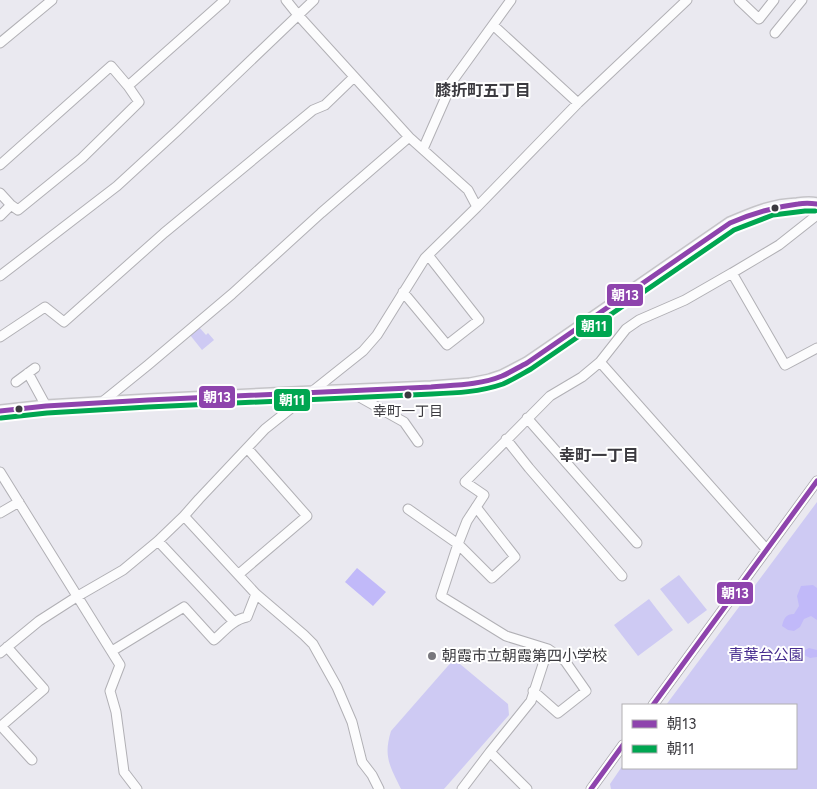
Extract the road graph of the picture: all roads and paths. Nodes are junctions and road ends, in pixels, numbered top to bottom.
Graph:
1 (52, 0) edge
2 (225, 0) edge
3 (286, 0) edge
4 (314, 0) edge
5 (511, 0) edge
6 (687, 0) edge
7 (739, 0) edge
8 (774, 0) edge
9 (802, 0) edge
10 (298, 16) junction
11 (493, 25) junction
12 (775, 33) dead end
13 (0, 43) edge
14 (354, 77) junction
15 (128, 86) junction
16 (578, 103) junction
17 (409, 137) junction
18 (423, 149) junction
19 (0, 165) edge
20 (0, 193) edge
21 (817, 204) edge
22 (11, 205) junction
23 (477, 206) junction
24 (817, 215) edge
25 (0, 216) edge
26 (428, 255) junction
27 (732, 273) junction
28 (0, 276) edge
29 (403, 292) junction
30 (0, 337) edge
31 (817, 348) edge
32 (600, 362) junction
33 (16, 382) dead end
34 (346, 390) junction
35 (313, 392) junction
36 (100, 404) junction
37 (46, 406) junction
38 (0, 411) edge
39 (527, 418) junction
40 (506, 439) junction
41 (418, 442) dead end
42 (247, 448) junction
43 (0, 472) edge
44 (817, 481) edge
45 (19, 502) junction
46 (476, 507) junction
47 (408, 509) dead end
48 (0, 513) edge
49 (184, 516) junction
50 (158, 541) junction
51 (637, 543) dead end
52 (458, 544) junction
53 (767, 550) junction
54 (238, 574) junction
55 (622, 576) dead end
56 (256, 594) junction
57 (78, 596) junction
58 (234, 622) junction
59 (548, 649) junction
60 (4, 650) edge
61 (112, 651) junction
62 (533, 691) junction
63 (653, 704) edge
64 (1, 726) edge
65 (622, 746) edge
66 (490, 752) junction
67 (32, 760) dead end
68 (137, 789) edge
69 (379, 789) edge
70 (462, 789) edge
71 (528, 789) edge
72 (591, 789) edge

1 - 13 street
2 - 15 street
3 - 10 street
4 - 10 street
5 - 11 street
6 - 16 street
7 - 8 street
9 - 12 street
10 - 14 street
10 - 28 street
11 - 16 street
11 - 18 street
14 - 17 street
14 - 30 street
15 - 19 street
15 - 22 street
16 - 23 street
17 - 18 street
17 - 36 street
18 - 23 street
20 - 22 street
21 - 34 main road
22 - 25 street
23 - 26 street
24 - 27 street
26 - 29 street
26 - 29 street
27 - 31 street
27 - 32 street
29 - 35 street
32 - 39 street
32 - 53 street
33 - 37 street
34 - 35 main road
34 - 41 street
35 - 36 main road
35 - 42 street
36 - 37 main road
37 - 38 main road
39 - 40 street
39 - 51 street
40 - 46 street
40 - 55 street
42 - 49 street
42 - 54 street
43 - 45 street
44 - 53 street
45 - 48 street
45 - 57 street
46 - 52 street
46 - 52 street
47 - 52 street
49 - 50 street
49 - 54 street
50 - 57 street
50 - 58 street
52 - 59 street
53 - 63 street
54 - 56 street
56 - 58 street
56 - 69 street
57 - 60 street
57 - 61 street
58 - 61 street
59 - 62 street
59 - 62 street
60 - 64 street
61 - 68 street
62 - 66 street
64 - 67 street
65 - 72 street
66 - 70 street
66 - 71 street

